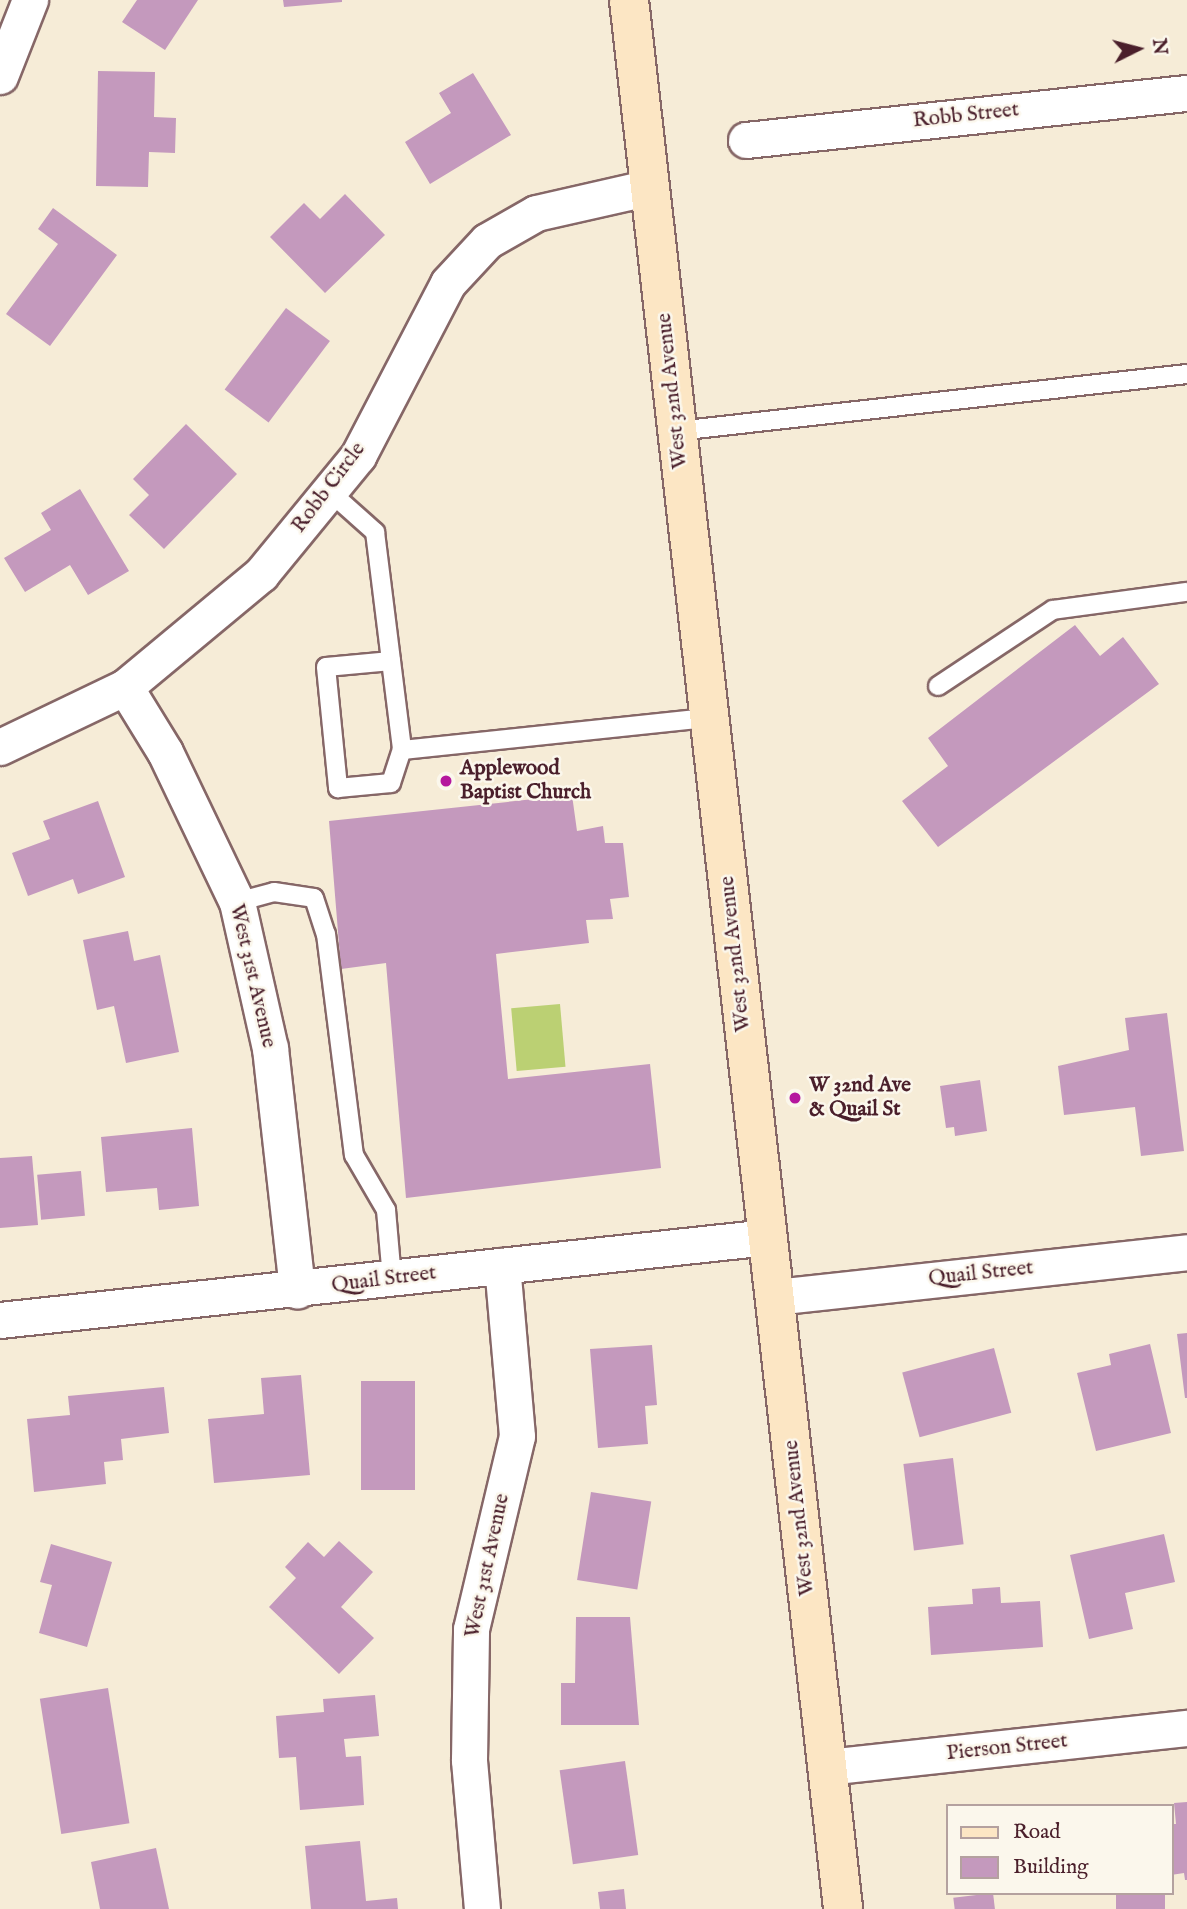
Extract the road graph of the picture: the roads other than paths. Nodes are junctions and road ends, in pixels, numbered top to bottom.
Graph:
1 (30, 0) edge
2 (629, 0) edge
3 (0, 76) edge
4 (1187, 93) edge
5 (746, 140) dead end
6 (650, 187) junction
7 (1187, 374) edge
8 (677, 431) junction
9 (329, 491) junction
10 (1187, 592) edge
11 (391, 661) junction
12 (938, 686) dead end
13 (125, 687) junction
14 (709, 718) junction
15 (0, 747) edge
16 (402, 750) junction
17 (237, 902) junction
18 (768, 1237) junction
19 (1187, 1252) edge
20 (502, 1266) junction
21 (392, 1279) junction
22 (297, 1290) junction
23 (775, 1297) junction
24 (0, 1320) edge
25 (1187, 1728) edge
26 (827, 1767) junction
27 (482, 1909) edge
28 (843, 1909) edge

1 - 3 street
2 - 6 street, West 32nd Avenue
4 - 5 street, Robb Street
6 - 8 street, West 32nd Avenue
6 - 9 street, Robb Circle
7 - 8 lane
8 - 14 street, West 32nd Avenue
9 - 11 lane
9 - 13 street, Robb Circle
10 - 12 lane
11 - 16 lane
11 - 16 lane
13 - 15 street, Robb Circle
13 - 17 street, West 31st Avenue
14 - 16 lane
14 - 18 street, West 32nd Avenue
17 - 21 lane
17 - 22 street, West 31st Avenue
18 - 20 street, Quail Street
18 - 23 street, West 32nd Avenue
19 - 23 street, Quail Street
20 - 21 street, Quail Street
20 - 27 street, West 31st Avenue
21 - 22 street, Quail Street
22 - 24 street, Quail Street
23 - 26 street, West 32nd Avenue
25 - 26 street, Pierson Street
26 - 28 street, West 32nd Avenue

